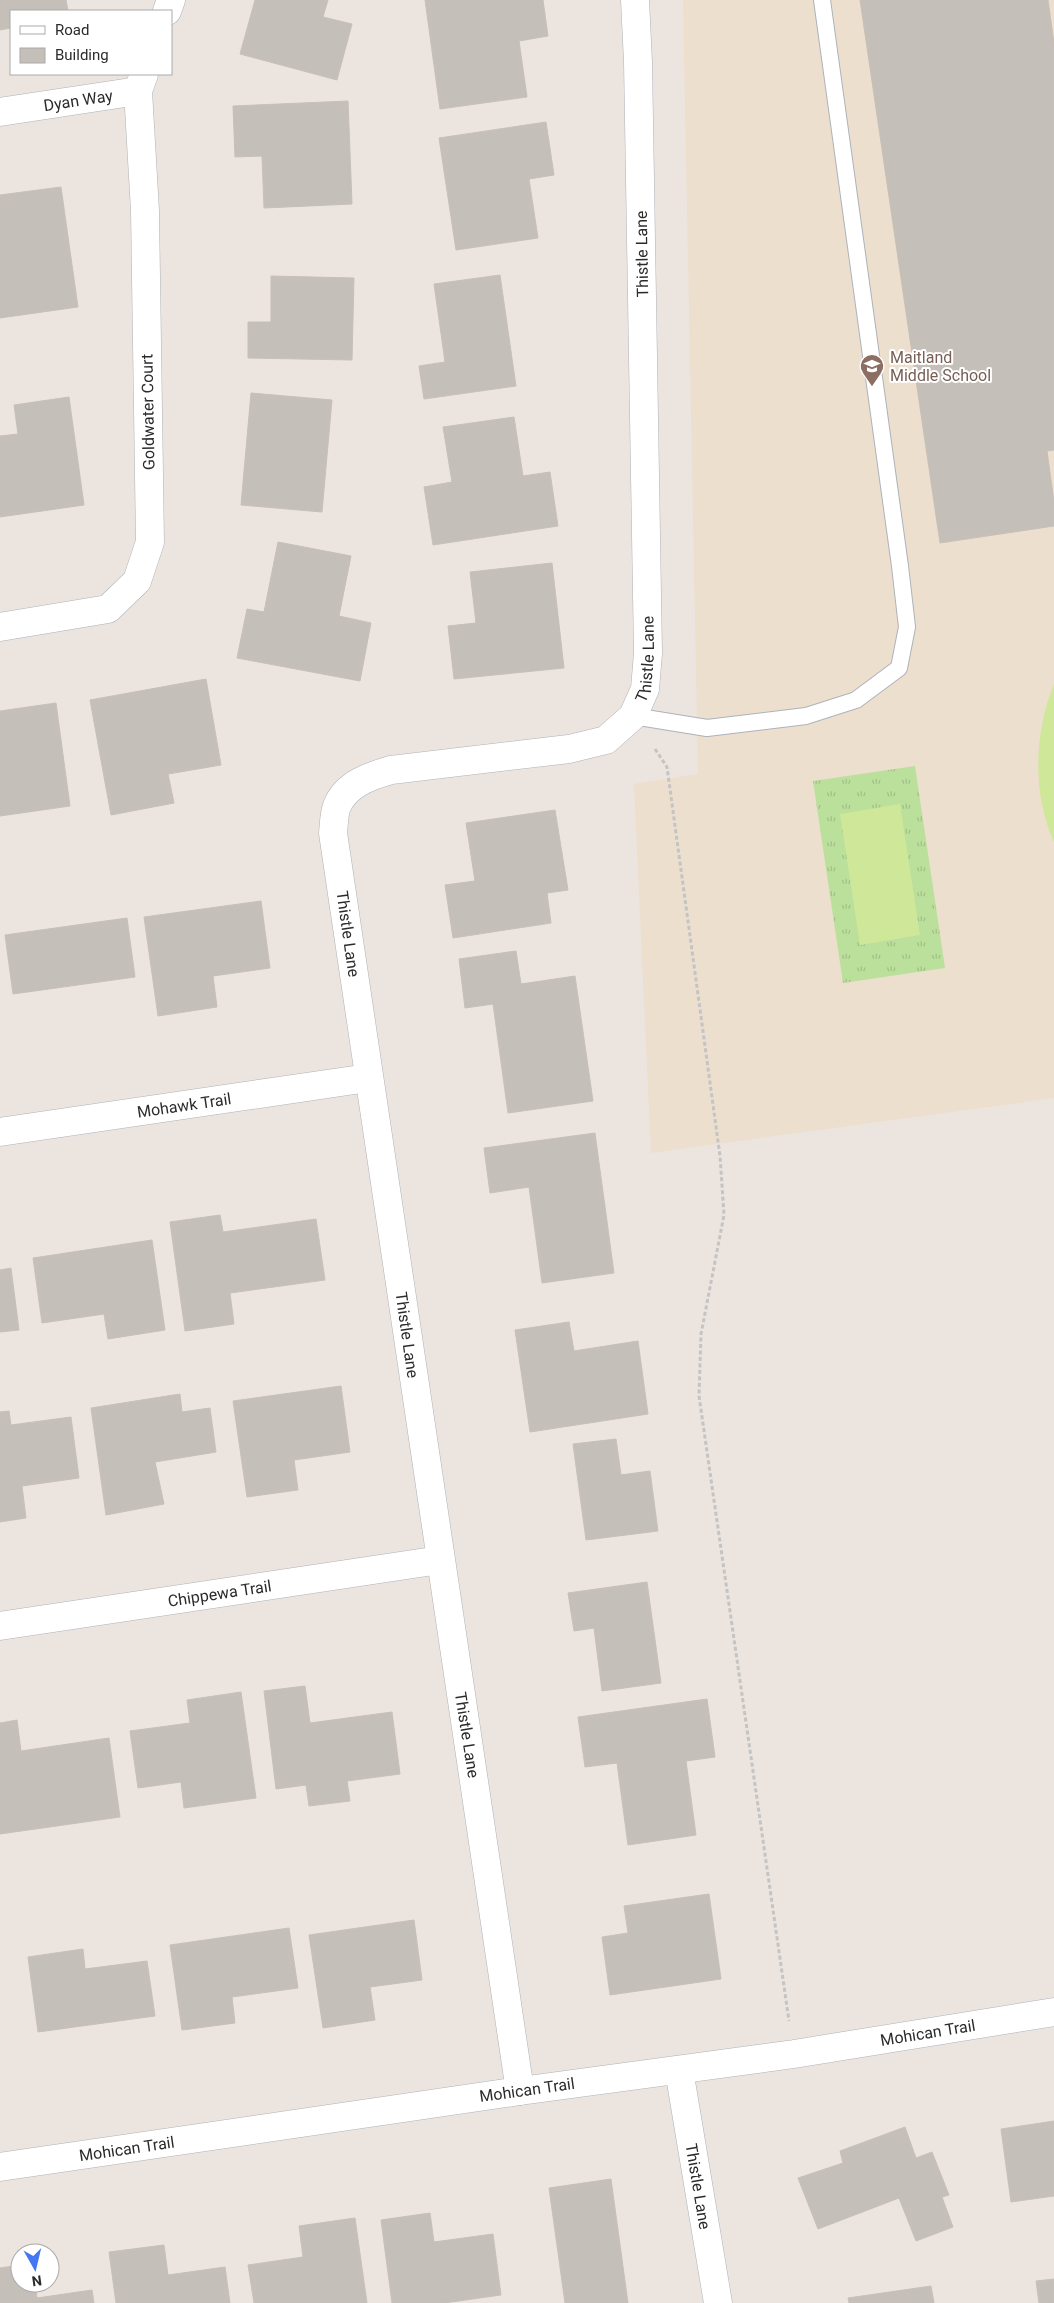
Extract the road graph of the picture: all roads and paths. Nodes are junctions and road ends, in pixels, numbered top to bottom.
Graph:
1 (635, 0) edge
2 (822, 0) edge
3 (141, 82) edge
4 (0, 112) edge
5 (0, 627) edge
6 (634, 716) junction
7 (368, 1078) junction
8 (0, 1132) edge
9 (440, 1560) junction
10 (0, 1626) edge
11 (1054, 2012) edge
12 (794, 2054) junction
13 (679, 2070) junction
14 (520, 2091) junction
15 (0, 2167) edge
16 (718, 2303) edge

1 - 6 street, Thistle Lane
2 - 6 lane
3 - 4 street, Dyan Way
3 - 5 street, Goldwater Court
6 - 7 street, Thistle Lane
6 - 12 path
7 - 8 street, Mohawk Trail
7 - 9 street, Thistle Lane
9 - 10 street, Chippewa Trail
9 - 14 street, Thistle Lane
11 - 12 street, Mohican Trail
12 - 13 street, Mohican Trail
13 - 14 street, Mohican Trail
13 - 16 street, Thistle Lane
14 - 15 street, Mohican Trail

